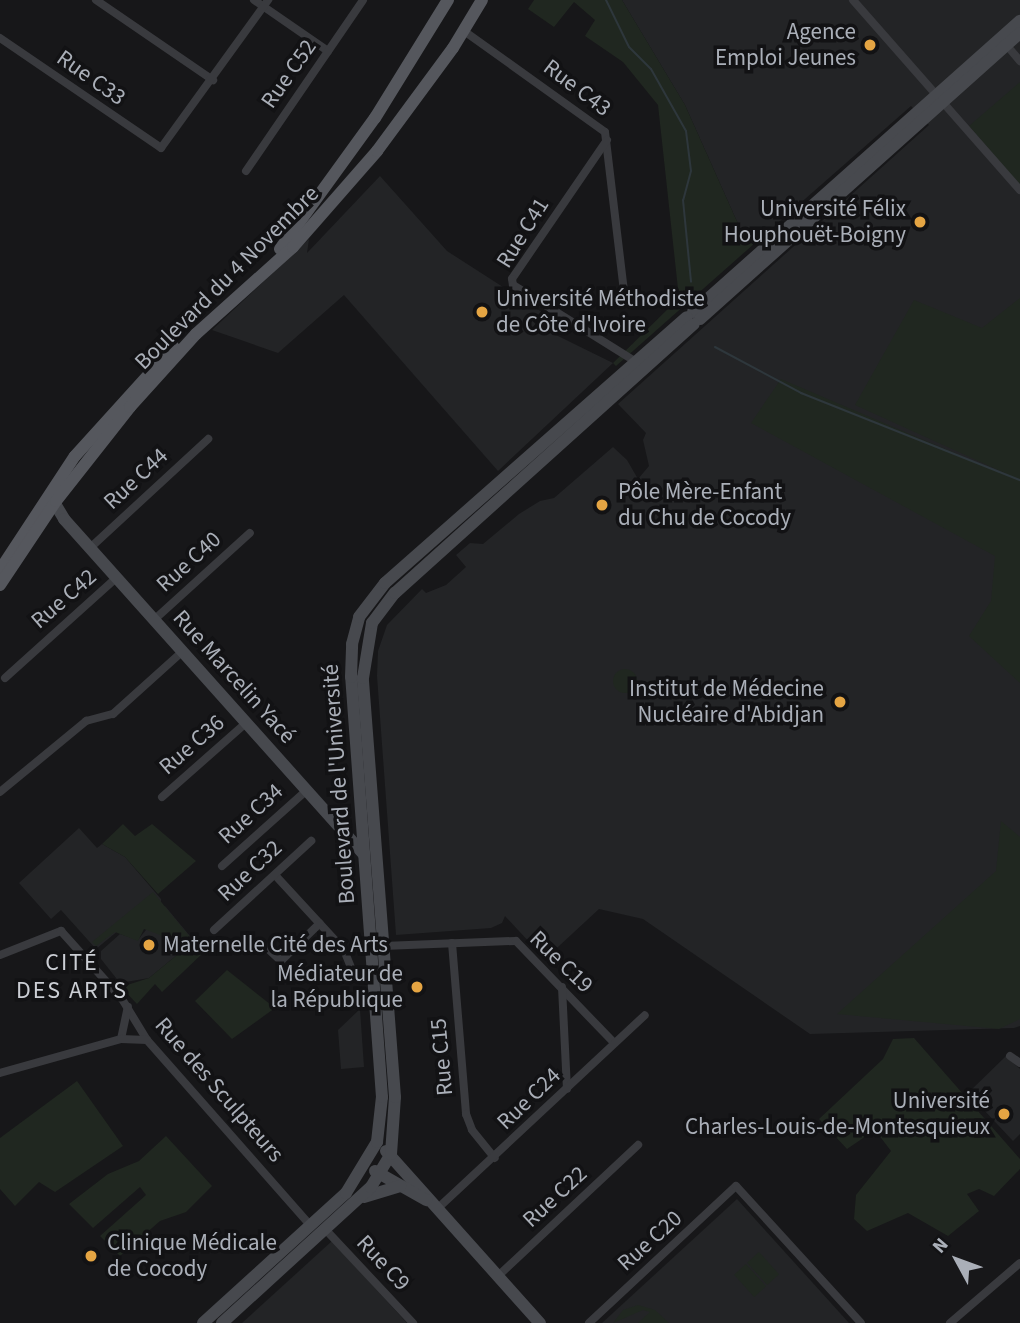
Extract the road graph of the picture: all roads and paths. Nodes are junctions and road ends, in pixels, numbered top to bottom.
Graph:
1 (96, 0) edge
2 (254, 0) edge
3 (363, 0) edge
4 (448, 0) edge
5 (482, 0) edge
6 (853, 0) edge
7 (266, 3) edge
8 (1020, 21) edge
9 (464, 32) junction
10 (1020, 33) edge
11 (0, 38) edge
12 (1004, 42) junction
13 (328, 51) junction
14 (1020, 61) edge
15 (213, 80) junction
16 (940, 97) junction
17 (607, 140) junction
18 (246, 171) dead end
19 (1020, 190) edge
20 (624, 292) dead end
21 (640, 365) junction
22 (208, 439) dead end
23 (48, 504) junction
24 (250, 533) dead end
25 (443, 533) junction
26 (454, 544) junction
27 (90, 548) junction
28 (0, 570) edge
29 (117, 577) junction
30 (0, 585) edge
31 (155, 619) junction
32 (183, 651) junction
33 (5, 678) dead end
34 (247, 722) junction
35 (307, 790) junction
36 (0, 792) edge
37 (162, 797) dead end
38 (312, 841) dead end
39 (370, 853) junction
40 (222, 866) dead end
41 (275, 875) junction
42 (320, 923) junction
43 (215, 930) dead end
44 (452, 943) junction
45 (265, 946) dead end
46 (383, 946) junction
47 (0, 955) edge
48 (374, 980) junction
49 (562, 987) junction
50 (128, 1007) junction
51 (645, 1014) dead end
52 (121, 1039) junction
53 (147, 1040) junction
54 (614, 1044) junction
55 (1010, 1056) dead end
56 (1020, 1063) edge
57 (0, 1073) edge
58 (567, 1089) junction
59 (638, 1145) dead end
60 (391, 1153) junction
61 (371, 1156) junction
62 (495, 1158) junction
63 (380, 1174) junction
64 (400, 1186) junction
65 (357, 1200) junction
66 (435, 1206) junction
67 (311, 1226) junction
68 (325, 1229) junction
69 (1020, 1264) edge
70 (498, 1276) junction
71 (536, 1322) edge
72 (203, 1323) edge
73 (222, 1323) edge
74 (412, 1323) edge
75 (589, 1323) edge
76 (862, 1323) edge
77 (950, 1323) edge

1 - 15 street
2 - 7 street
3 - 13 street, Rue C52
4 - 23 main road, Boulevard du 4 Novembre
5 - 9 main road, Boulevard du 4 Novembre
6 - 16 street
7 - 13 street
7 - 15 street
8 - 12 street, Boulevard de l'Université
9 - 17 street, Rue C43
9 - 23 main road, Boulevard du 4 Novembre
10 - 12 street, Boulevard de l'Université
11 - 15 street, Rue C33
12 - 14 street
12 - 16 street, Boulevard de l'Université
13 - 18 street, Rue C52
16 - 19 street
16 - 21 street, Boulevard de l'Université
17 - 20 street, Rue C43
17 - 21 street, Rue C41
21 - 25 street, Boulevard de l'Université
21 - 26 street, Boulevard de l'Université
22 - 27 street, Rue C44
23 - 27 street, Rue Marcelin Yacé
23 - 28 main road, Boulevard du 4 Novembre
23 - 30 main road, Boulevard du 4 Novembre
24 - 31 street, Rue C40
25 - 26 street
25 - 39 street, Boulevard de l'Université
26 - 39 street, Boulevard de l'Université
27 - 29 street, Rue Marcelin Yacé
29 - 31 street, Rue Marcelin Yacé
29 - 33 street, Rue C42
31 - 32 street, Rue Marcelin Yacé
32 - 34 street, Rue Marcelin Yacé
32 - 36 street
34 - 35 street, Rue Marcelin Yacé
34 - 37 street, Rue C36
35 - 39 street, Rue Marcelin Yacé
35 - 40 street, Rue C34
38 - 41 street, Rue C32
39 - 46 street, Boulevard de l'Université
39 - 48 street, Boulevard de l'Université
41 - 42 street
41 - 43 street, Rue C32
42 - 45 street
42 - 48 street
44 - 46 street, Rue C19
44 - 49 street, Rue C19
44 - 62 street, Rue C15
46 - 60 street, Boulevard de l'Université
47 - 50 street, Rue des Sculpteurs
48 - 61 street, Boulevard de l'Université
49 - 54 street, Rue C19
49 - 58 street
50 - 52 street
50 - 53 street, Rue des Sculpteurs
51 - 54 street, Rue C24
52 - 53 street
52 - 57 street
53 - 67 street, Rue des Sculpteurs
54 - 58 street, Rue C24
55 - 56 street
58 - 62 street, Rue C24
59 - 70 street, Rue C22
60 - 61 street
60 - 63 street, Boulevard de l'Université
60 - 66 street
61 - 63 street
61 - 67 street, Boulevard de l'Université
62 - 66 street, Rue C24
63 - 64 street
63 - 65 street, Boulevard de l'Université
64 - 65 street
64 - 66 street
65 - 68 street, Boulevard de l'Université
66 - 70 street
67 - 72 street, Boulevard de l'Université
68 - 73 street, Boulevard de l'Université
68 - 74 street, Rue C9
69 - 77 street
70 - 71 street
75 - 76 street, Rue C20

